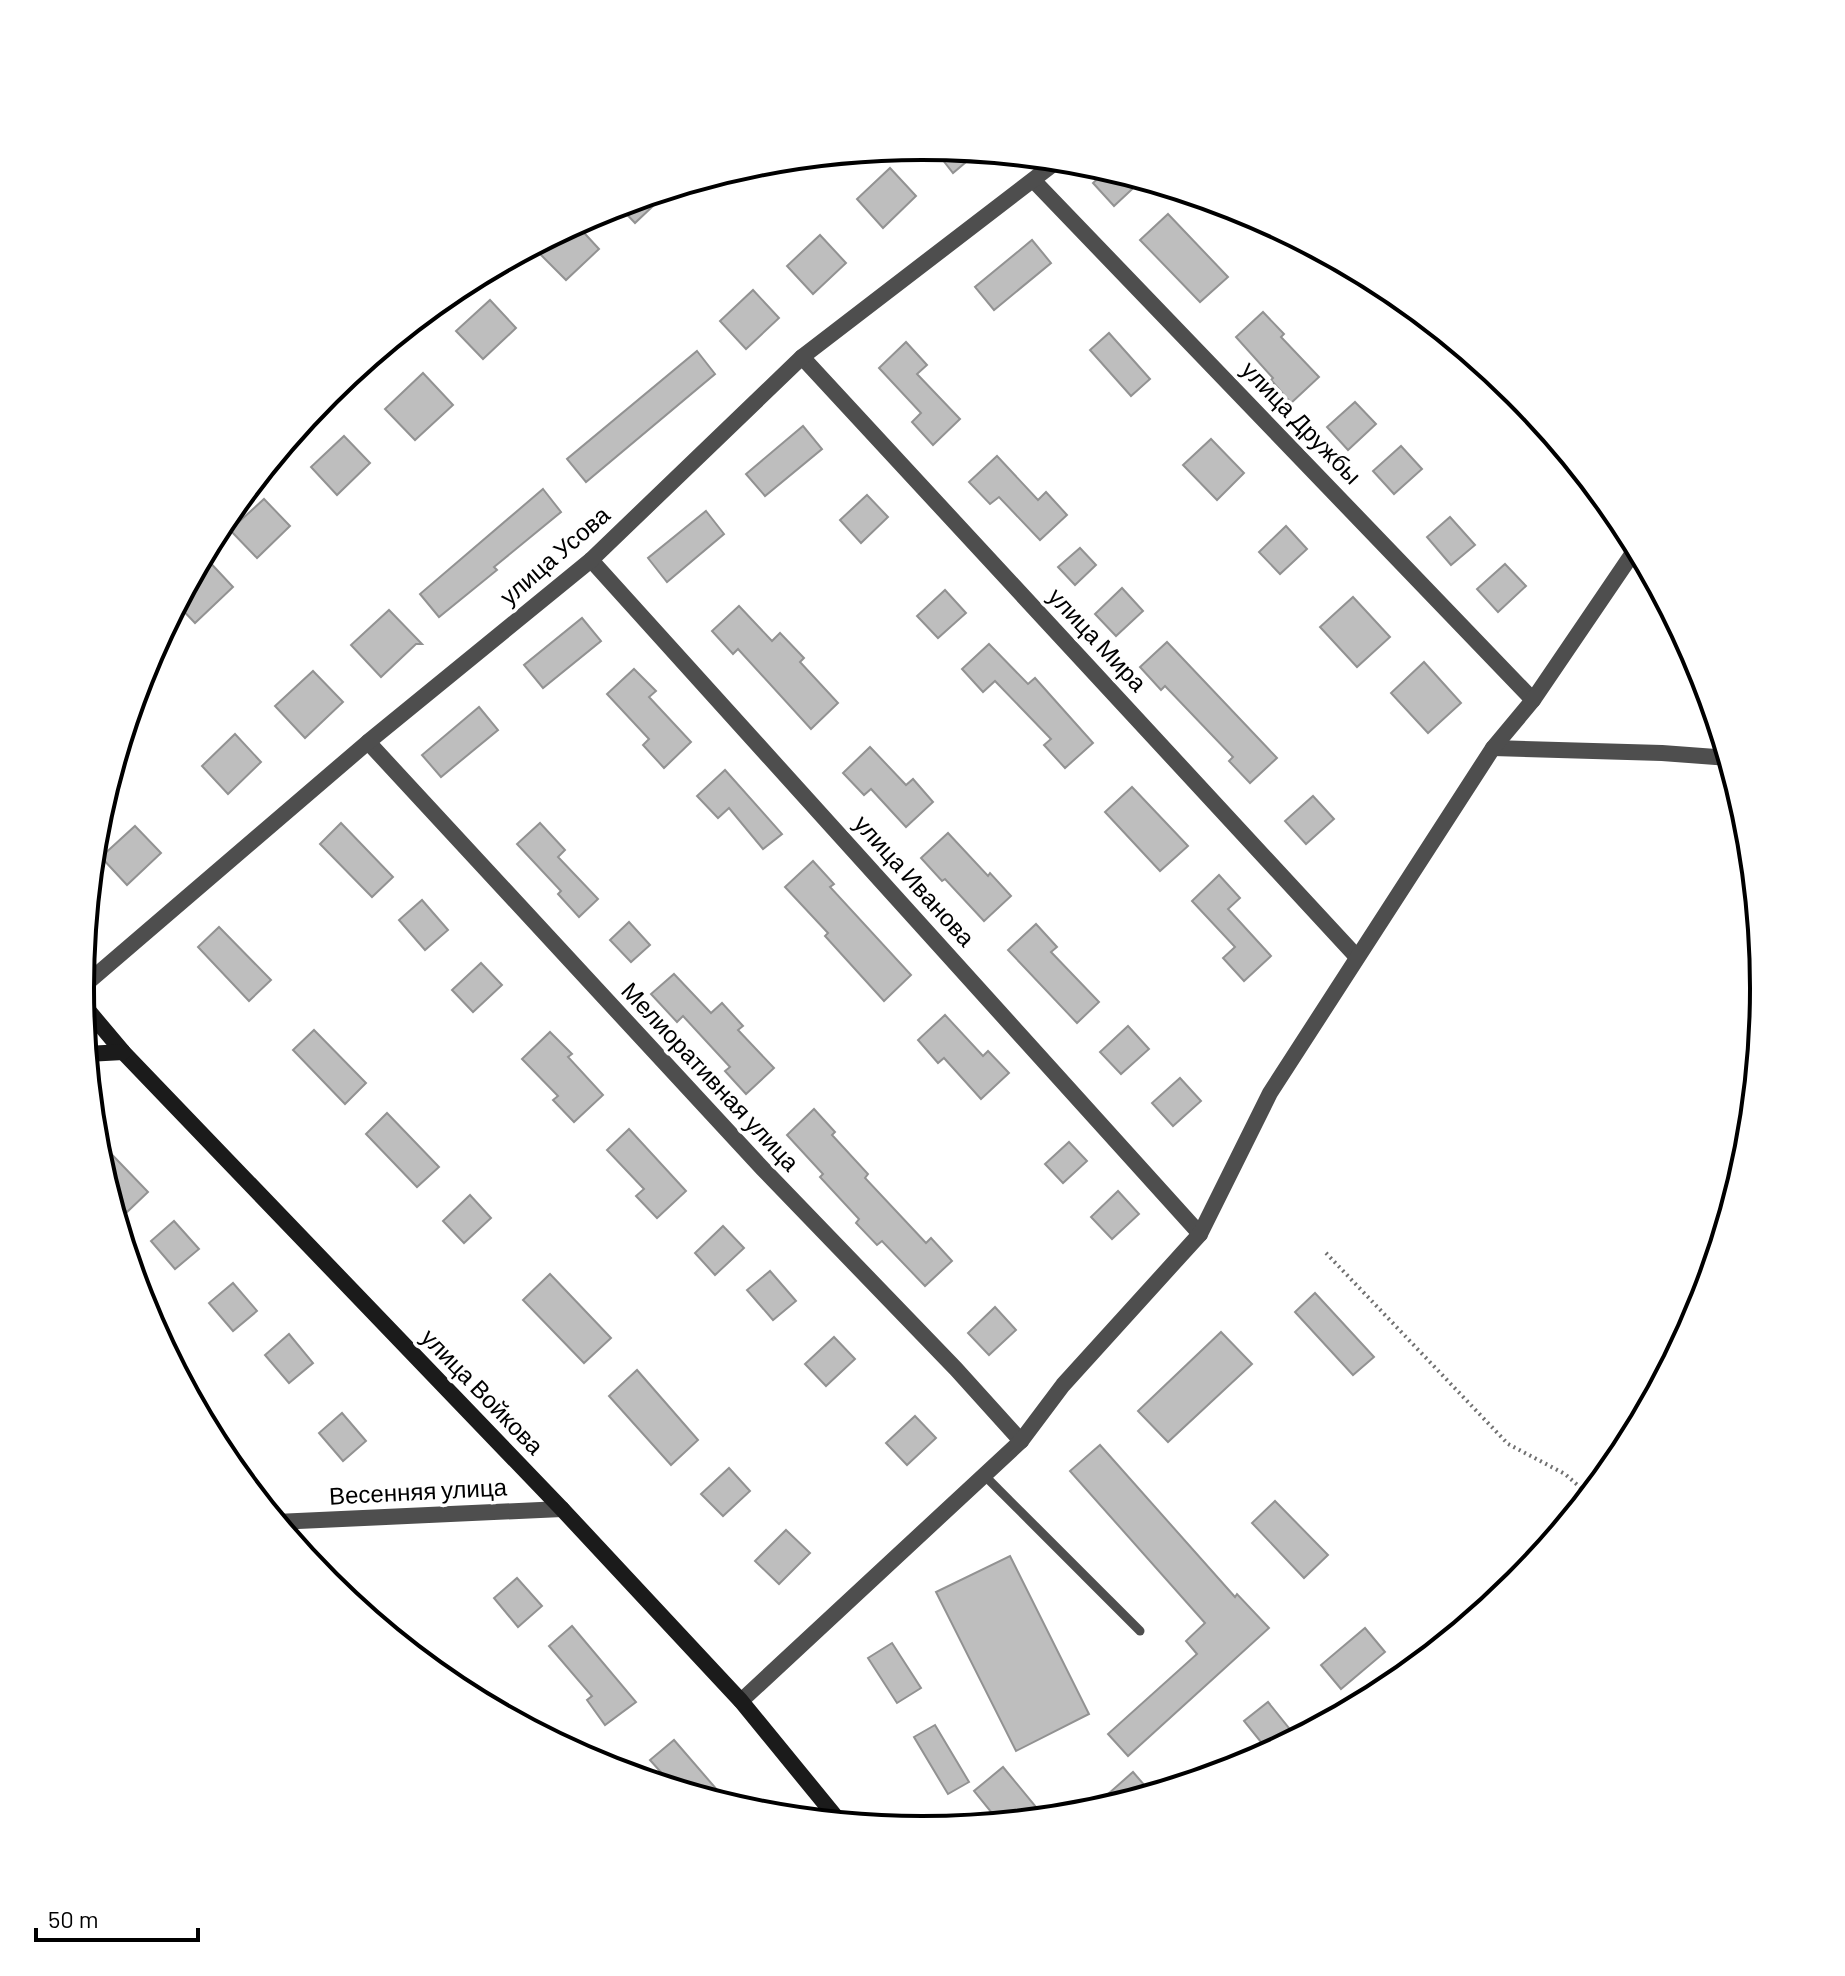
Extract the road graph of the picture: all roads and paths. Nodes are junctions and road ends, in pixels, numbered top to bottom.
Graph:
1 (1048, 170) edge
2 (1034, 181) junction
3 (802, 357) junction
4 (1630, 558) edge
5 (591, 560) junction
6 (1533, 700) junction
7 (368, 742) junction
8 (1493, 748) junction
9 (1718, 757) edge
10 (1356, 956) junction
11 (94, 977) edge
12 (95, 1019) edge
13 (123, 1052) junction
14 (97, 1053) edge
15 (1200, 1234) junction
16 (1326, 1253) dead end
17 (1021, 1441) junction
18 (984, 1475) junction
19 (1582, 1489) edge
20 (562, 1509) junction
21 (289, 1521) edge
22 (1140, 1631) dead end
23 (741, 1701) junction
24 (825, 1810) edge

1 - 2 street, улица Усова
2 - 3 street, улица Усова
2 - 6 street, улица Дружбы
3 - 5 street, улица Усова
3 - 10 street, улица Мира
4 - 6 street
5 - 7 street, улица Усова
5 - 15 street, улица Иванова
6 - 8 street
7 - 11 street, улица Усова
7 - 17 street, Мелиоративная улица
8 - 9 street
8 - 10 street
10 - 15 street
12 - 13 main road, улица Войкова
13 - 14 main road
13 - 20 main road, улица Войкова
15 - 17 street
16 - 19 path
17 - 18 street
18 - 22 lane
18 - 23 street
20 - 21 street, Весенняя улица
20 - 23 main road, улица Войкова
23 - 24 main road, улица Войкова

